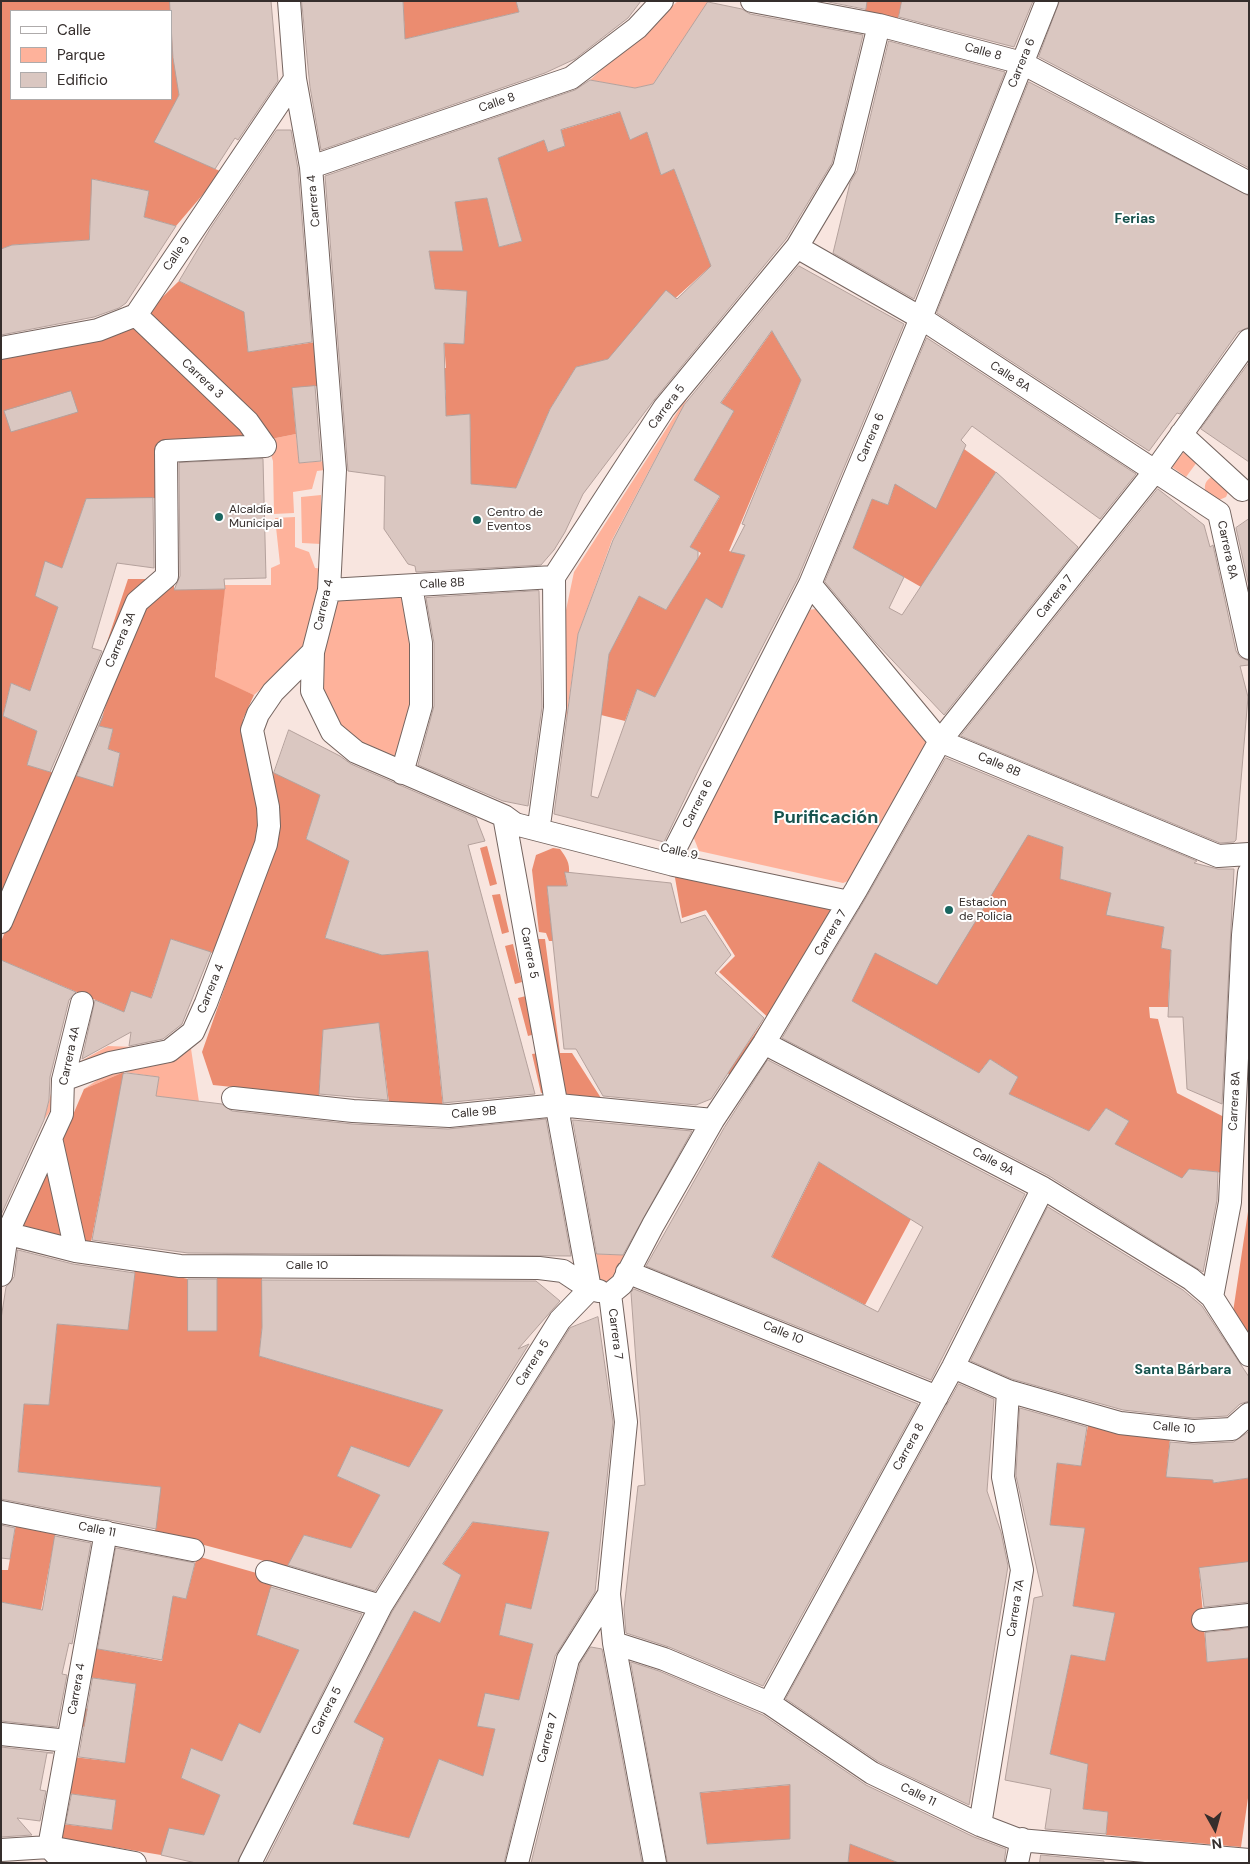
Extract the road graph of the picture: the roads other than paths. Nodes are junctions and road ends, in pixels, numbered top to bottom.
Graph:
1 (289, 1) edge
2 (662, 1) edge
3 (752, 1) edge
4 (1047, 1) edge
5 (879, 25) junction
6 (1022, 63) junction
7 (295, 79) junction
8 (311, 167) junction
9 (1249, 183) edge
10 (797, 247) junction
11 (136, 315) junction
12 (921, 318) junction
13 (1249, 340) edge
14 (1, 348) edge
15 (1181, 434) junction
16 (265, 446) joint
17 (1155, 471) junction
18 (1246, 483) edge
19 (1219, 514) junction
20 (554, 577) junction
21 (810, 584) junction
22 (411, 586) junction
23 (330, 590) junction
24 (1249, 648) edge
25 (313, 652) junction
26 (940, 741) junction
27 (402, 772) junction
28 (504, 816) junction
29 (540, 818) junction
30 (1249, 854) edge
31 (674, 858) junction
32 (1249, 873) edge
33 (853, 896) junction
34 (1, 922) edge
35 (1246, 935) edge
36 (82, 1003) dead end
37 (764, 1043) junction
38 (63, 1080) junction
39 (233, 1098) dead end
40 (558, 1105) junction
41 (714, 1120) junction
42 (51, 1138) junction
43 (1043, 1188) junction
44 (4, 1233) edge
45 (76, 1251) junction
46 (627, 1272) junction
47 (1, 1275) edge
48 (600, 1292) junction
49 (1212, 1297) junction
50 (1249, 1355) edge
51 (953, 1367) junction
52 (1008, 1391) junction
53 (937, 1396) junction
54 (1249, 1414) edge
55 (1, 1512) edge
56 (106, 1532) junction
57 (193, 1550) dead end
58 (267, 1572) dead end
59 (609, 1594) junction
60 (382, 1606) junction
61 (1249, 1615) edge
62 (1203, 1620) dead end
63 (614, 1643) junction
64 (769, 1703) junction
65 (1, 1734) edge
66 (68, 1741) junction
67 (980, 1825) junction
68 (1022, 1839) junction
69 (1, 1850) edge
70 (56, 1855) edge
71 (1091, 1855) edge
72 (91, 1858) edge
73 (1249, 1860) edge
74 (135, 1863) edge
75 (250, 1863) edge
76 (517, 1863) edge
77 (655, 1863) edge
78 (1017, 1863) edge

1 - 7 street, Carrera 4
2 - 8 street, Calle 8
3 - 5 street, Calle 8
4 - 6 street, Carrera 6
5 - 6 street, Calle 8
5 - 10 street, Carrera 5
6 - 9 street, Calle 8
6 - 12 street, Carrera 6
7 - 8 street, Carrera 4
7 - 11 street, Calle 9
8 - 23 street, Carrera 4
10 - 12 street, Calle 8A
10 - 20 street, Carrera 5
11 - 14 street
11 - 16 street, Carrera 3
12 - 17 street, Calle 8A
12 - 21 street, Carrera 6
13 - 15 street, Carrera 7
15 - 17 street, Carrera 7
15 - 18 street
16 - 34 street, Carrera 3A
17 - 19 street, Calle 8A
17 - 26 street, Carrera 7
18 - 19 street, Carrera 8A
19 - 24 street, Carrera 8A
20 - 22 street, Calle 8B
20 - 29 street
21 - 26 street, Calle 8B
21 - 31 street, Carrera 6
22 - 23 street, Calle 8B
22 - 27 street
23 - 25 street, Carrera 4
25 - 27 street, Calle 9
25 - 38 street, Carrera 4
26 - 30 street, Calle 8B
26 - 33 street, Carrera 7
27 - 28 street, Calle 9
28 - 29 street, Calle 9
28 - 31 street, Calle 9
28 - 40 street, Carrera 5
29 - 31 street, Calle 9
31 - 33 street, Calle 9
32 - 35 street, Carrera 8A
33 - 37 street, Carrera 7
35 - 49 street, Carrera 8A
36 - 38 street, Carrera 4A
37 - 41 street, Carrera 7
37 - 43 street, Calle 9A
38 - 42 street, Carrera 4A
39 - 40 street, Calle 9B
40 - 41 street, Calle 9B
40 - 48 street, Carrera 5
41 - 46 street, Carrera 7
42 - 44 street, Carrera 4A
42 - 45 street
43 - 49 street, Calle 9A
43 - 51 street, Carrera 8
44 - 45 street, Calle 10
44 - 47 street
45 - 48 street, Calle 10
46 - 48 street, Carrera 7
46 - 53 street, Calle 10
48 - 59 street, Carrera 7
48 - 60 street, Carrera 5
49 - 50 street, Calle 9A
51 - 52 street, Calle 10
51 - 53 street, Carrera 8
52 - 54 street, Calle 10
52 - 67 street, Carrera 7A
53 - 64 street, Carrera 8
55 - 56 street, Calle 11
56 - 57 street, Calle 11
56 - 66 street, Carrera 4
58 - 60 street
59 - 63 street, Carrera 7
59 - 76 street, Carrera 7
60 - 75 street, Carrera 5
61 - 62 street
63 - 64 street, Calle 11
63 - 77 street, Carrera 7
64 - 67 street, Calle 11
65 - 66 street
66 - 70 street, Carrera 4
67 - 68 street, Calle 11
68 - 71 street, Calle 11
68 - 78 street
69 - 70 street
70 - 72 street
71 - 73 street, Calle 11
72 - 74 street

